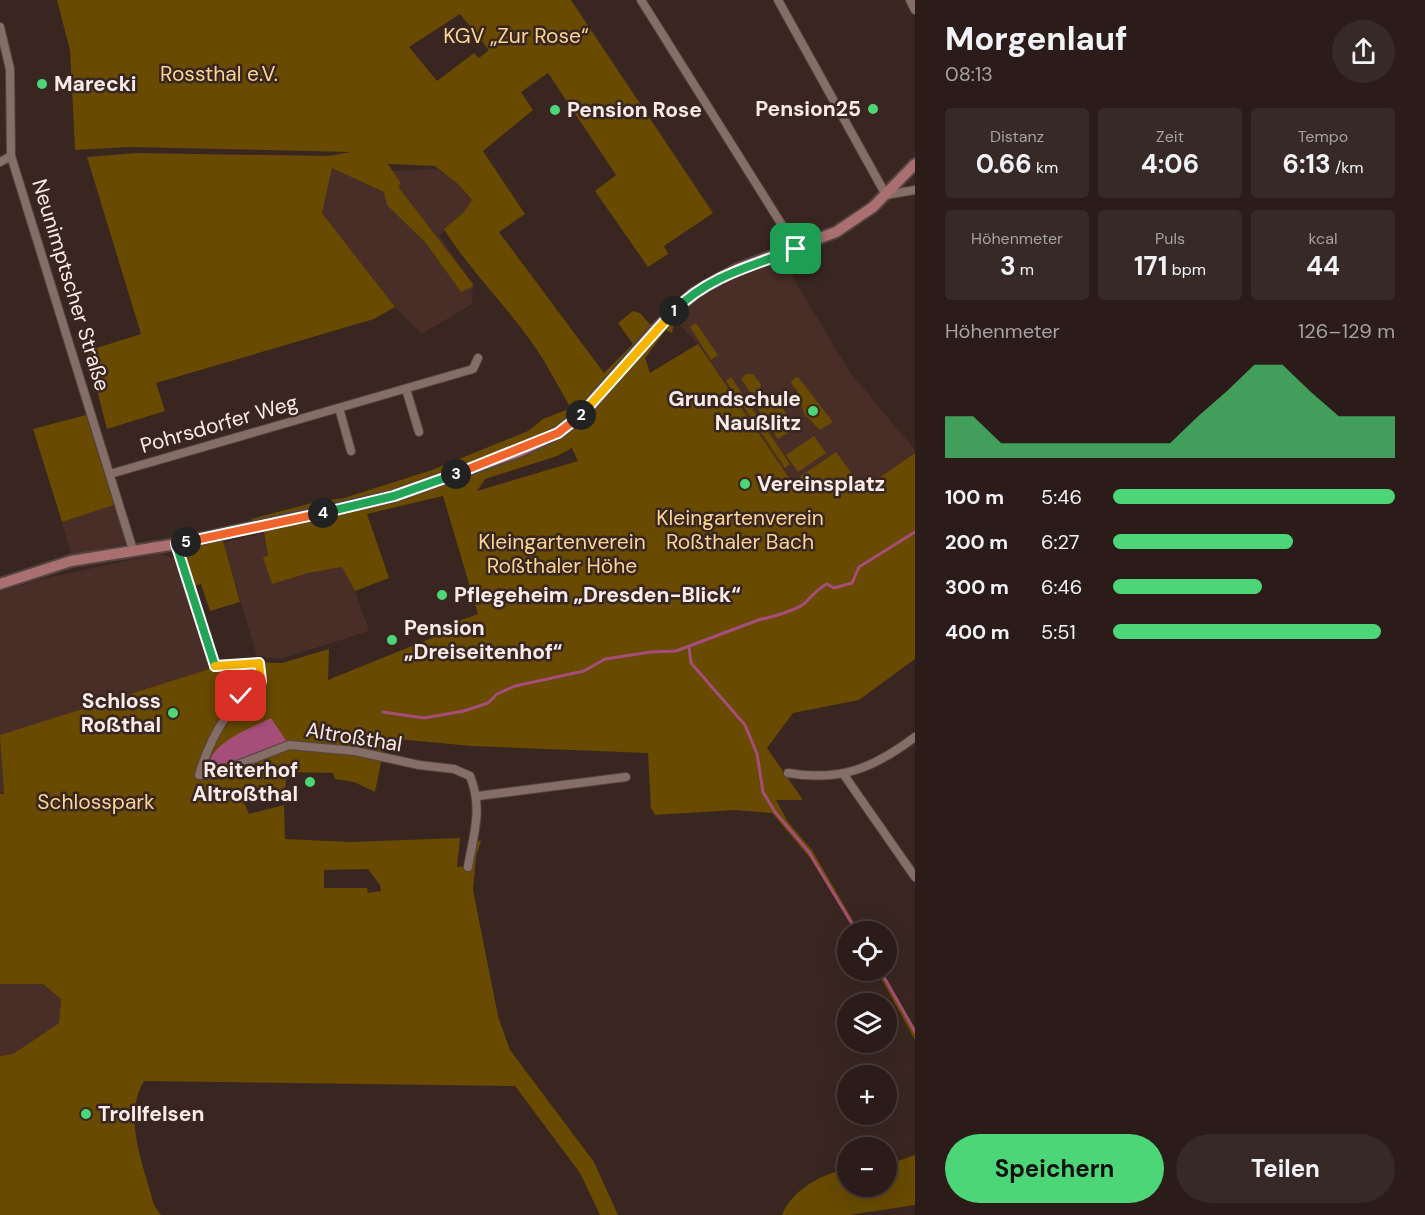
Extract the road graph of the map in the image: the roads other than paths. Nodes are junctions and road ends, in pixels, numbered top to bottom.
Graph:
1 (641, 0) edge
2 (778, 0) edge
3 (910, 0) edge
4 (915, 10) edge
5 (0, 27) edge
6 (10, 69) junction
7 (0, 70) edge
8 (11, 156) junction
9 (0, 162) edge
10 (915, 164) edge
11 (915, 190) edge
12 (886, 195) junction
13 (796, 249) junction
14 (478, 358) dead end
15 (406, 389) junction
16 (339, 408) junction
17 (419, 432) dead end
18 (351, 451) dead end
19 (110, 474) junction
20 (176, 544) junction
21 (132, 550) junction
22 (0, 584) edge
23 (915, 737) edge
24 (788, 773) dead end
25 (844, 774) junction
26 (626, 777) dead end
27 (478, 796) junction
28 (468, 867) dead end
29 (915, 877) edge

1 - 13 street
2 - 12 street
3 - 4 street
5 - 6 street, Neunimptscher Straße
6 - 7 street
6 - 8 street, Neunimptscher Straße
8 - 9 street
8 - 19 street, Neunimptscher Straße
10 - 12 street
11 - 12 street
12 - 13 street
13 - 20 street
14 - 15 street, Pohrsdorfer Weg
15 - 16 street, Pohrsdorfer Weg
15 - 17 street
16 - 18 street
16 - 19 street, Pohrsdorfer Weg
19 - 21 street, Neunimptscher Straße
20 - 21 street
20 - 27 street, Altroßthal
21 - 22 street
23 - 25 street
24 - 25 street
25 - 29 street
26 - 27 street
27 - 28 street

